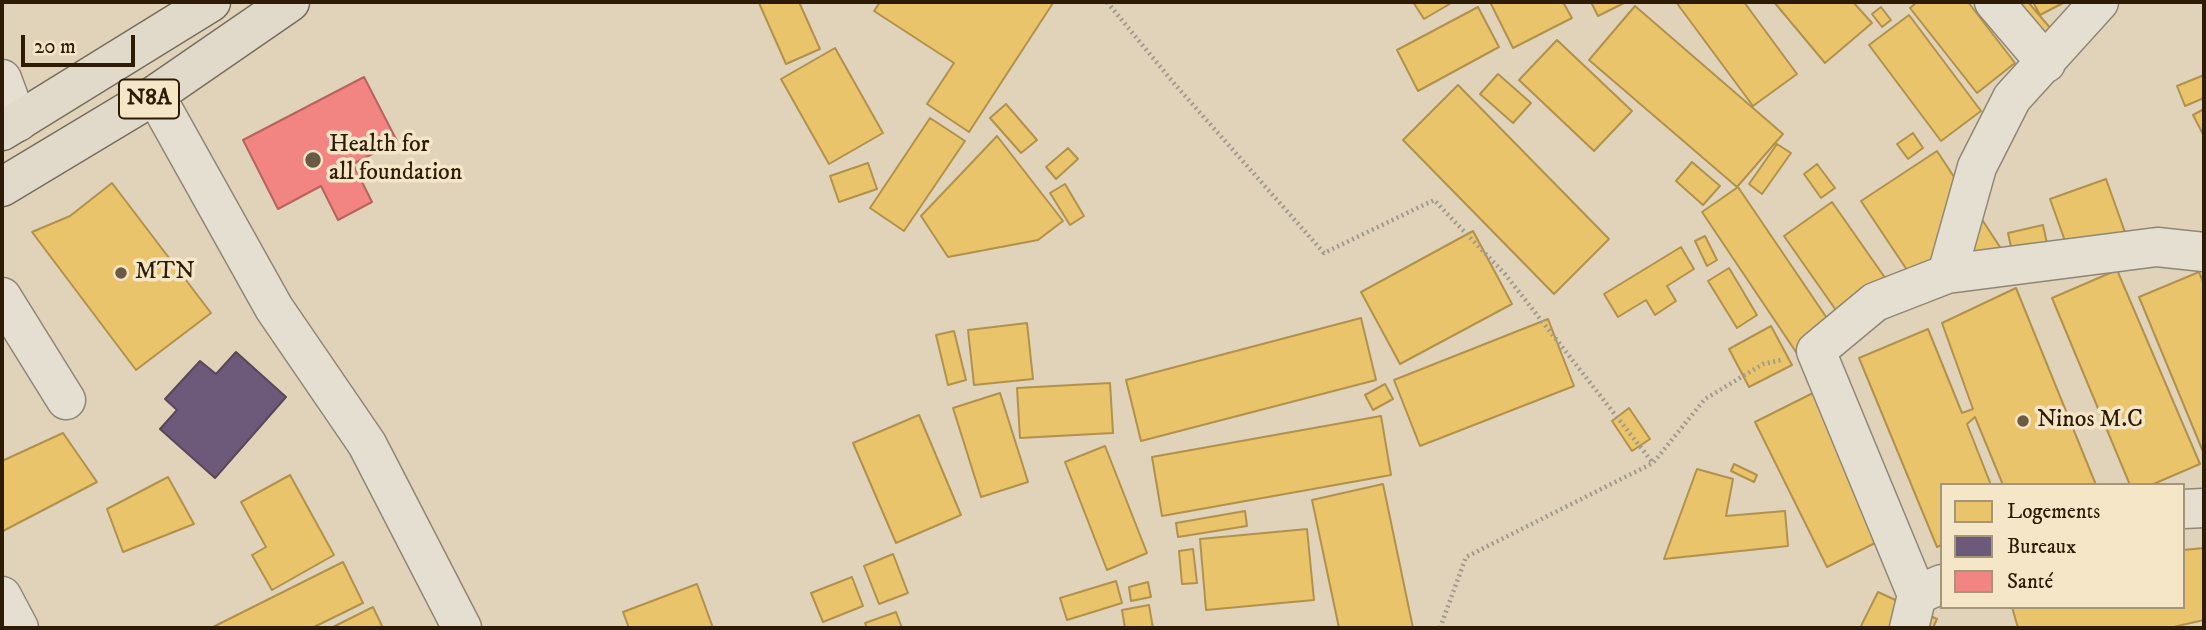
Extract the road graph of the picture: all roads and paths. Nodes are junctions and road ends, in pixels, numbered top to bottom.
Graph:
1 (211, 2) edge
2 (290, 2) edge
3 (1107, 2) edge
4 (1994, 2) edge
5 (2099, 2) edge
6 (2046, 63) junction
7 (2, 79) edge
8 (155, 95) junction
9 (10, 127) edge
10 (2, 187) edge
11 (2204, 252) edge
12 (1947, 274) junction
13 (2, 297) edge
14 (1816, 351) junction
15 (66, 400) dead end
16 (1653, 463) junction
17 (2204, 508) edge
18 (2185, 509) edge
19 (2, 596) edge
20 (1923, 602) edge
21 (19, 628) edge
22 (462, 628) edge
23 (1440, 628) edge

1 - 9 highway, N8A
2 - 8 highway, N8A
3 - 16 path
4 - 6 street
5 - 6 street
6 - 12 street
7 - 9 street
8 - 10 highway, N8A
8 - 22 street
11 - 12 street
12 - 14 street
13 - 15 street
14 - 16 path
14 - 20 street
16 - 23 path
17 - 18 street
19 - 21 street

